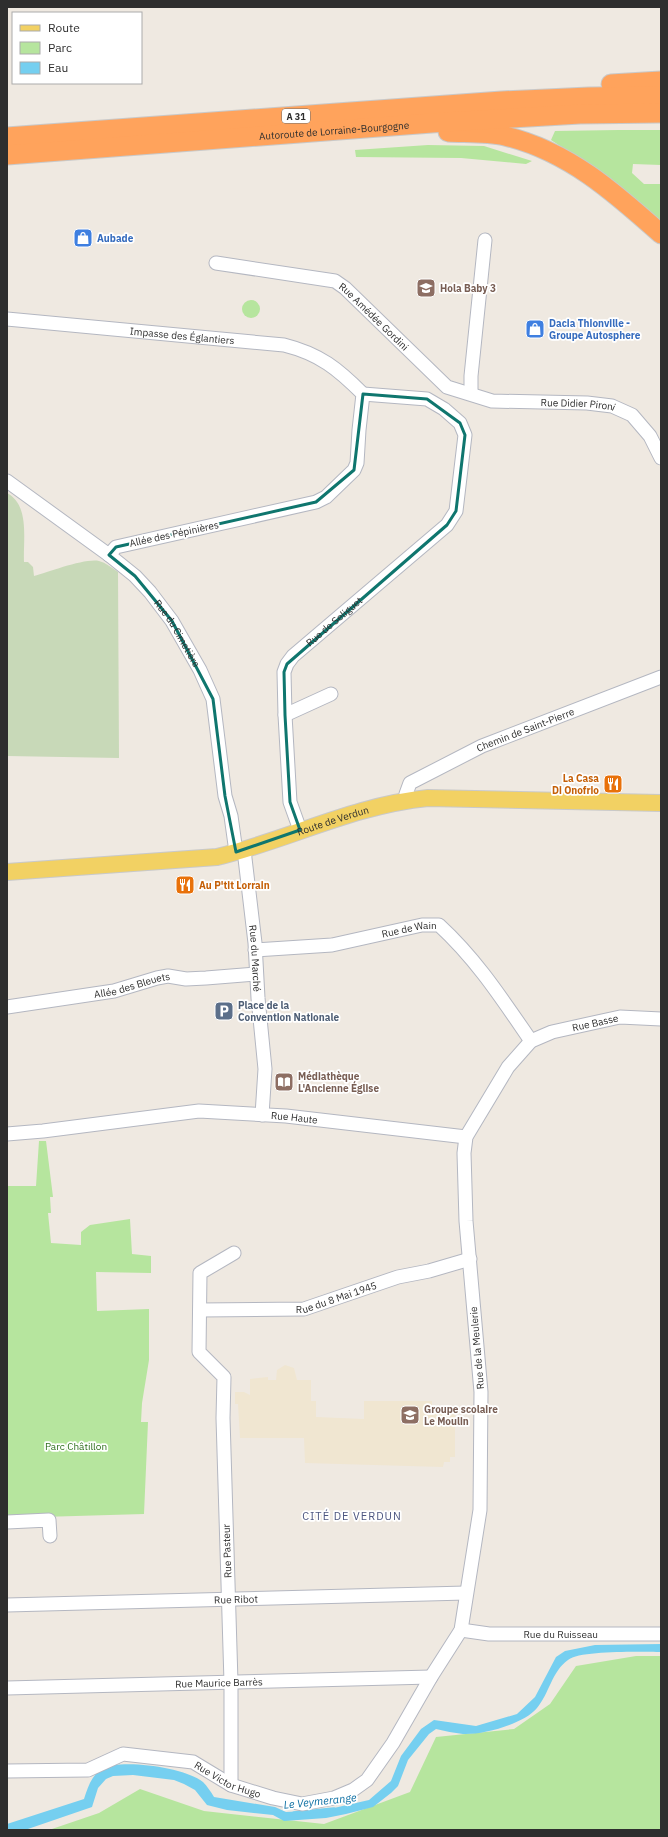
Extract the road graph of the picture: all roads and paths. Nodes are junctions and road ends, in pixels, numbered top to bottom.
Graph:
1 (661, 81) edge
2 (661, 96) edge
3 (502, 101) junction
4 (661, 112) edge
5 (310, 132) junction
6 (7, 137) edge
7 (7, 155) edge
8 (661, 234) edge
9 (485, 240) dead end
10 (216, 263) dead end
11 (7, 319) edge
12 (471, 393) junction
13 (364, 394) junction
14 (661, 458) edge
15 (7, 481) edge
16 (109, 555) junction
17 (661, 677) edge
18 (331, 694) dead end
19 (285, 715) junction
20 (406, 800) junction
21 (661, 803) edge
22 (300, 830) junction
23 (240, 851) junction
24 (7, 872) edge
25 (255, 950) junction
26 (256, 974) junction
27 (7, 1007) edge
28 (661, 1019) edge
29 (531, 1041) junction
30 (262, 1115) junction
31 (7, 1134) edge
32 (466, 1137) junction
33 (234, 1253) dead end
34 (470, 1258) junction
35 (200, 1310) junction
36 (7, 1522) edge
37 (50, 1536) dead end
38 (466, 1593) junction
39 (228, 1599) junction
40 (7, 1605) edge
41 (461, 1630) junction
42 (661, 1634) edge
43 (431, 1677) junction
44 (231, 1682) junction
45 (7, 1688) edge
46 (7, 1771) edge
47 (231, 1785) junction

1 - 3 highway
2 - 3 highway, Autoroute de Lorraine-Bourgogne / A 31
3 - 6 highway, Autoroute de Lorraine-Bourgogne / A 31
4 - 5 highway, Autoroute de Lorraine-Bourgogne / A 31
5 - 7 highway, Autoroute de Lorraine-Bourgogne / A 31
5 - 8 highway
9 - 12 street
10 - 12 street, Rue Amédée Gordini
11 - 13 street, Impasse des Églantiers
12 - 14 street, Rue Didier Pironi
13 - 16 street, Allée des Pépinières
13 - 19 street, Rue de Seliguet
15 - 16 street, Rue du Cimetière
16 - 23 street, Rue du Cimetière
17 - 20 street, Chemin de Saint-Pierre
18 - 19 street
19 - 22 street, Rue de Seliguet
20 - 21 main road, Route de Verdun
20 - 22 main road, Route de Verdun
22 - 23 main road, Route de Verdun
23 - 24 main road, Route de Verdun
23 - 25 street, Rue du Marché
25 - 26 street, Rue du Marché
25 - 29 street, Rue de Wain
26 - 27 street, Allée des Bleuets
26 - 30 street, Rue du Marché
28 - 29 street, Rue Basse
29 - 32 street
30 - 31 street, Rue Haute
30 - 32 street, Rue Haute
32 - 34 street, Rue de la Meulerie
33 - 35 street
34 - 35 street, Rue du 8 Mai 1945
34 - 38 street, Rue de la Meulerie
35 - 39 street, Rue Pasteur
36 - 37 street
38 - 39 street, Rue Ribot
38 - 41 street, Rue de la Meulerie
39 - 40 street, Rue Ribot
39 - 44 street, Rue Pasteur
41 - 42 street, Rue du Ruisseau
41 - 43 street, Rue Victor Hugo
43 - 44 street, Rue Maurice Barrès
43 - 47 street, Rue Victor Hugo
44 - 45 street, Rue Maurice Barrès
44 - 47 street, Rue Pasteur
46 - 47 street, Rue Victor Hugo

